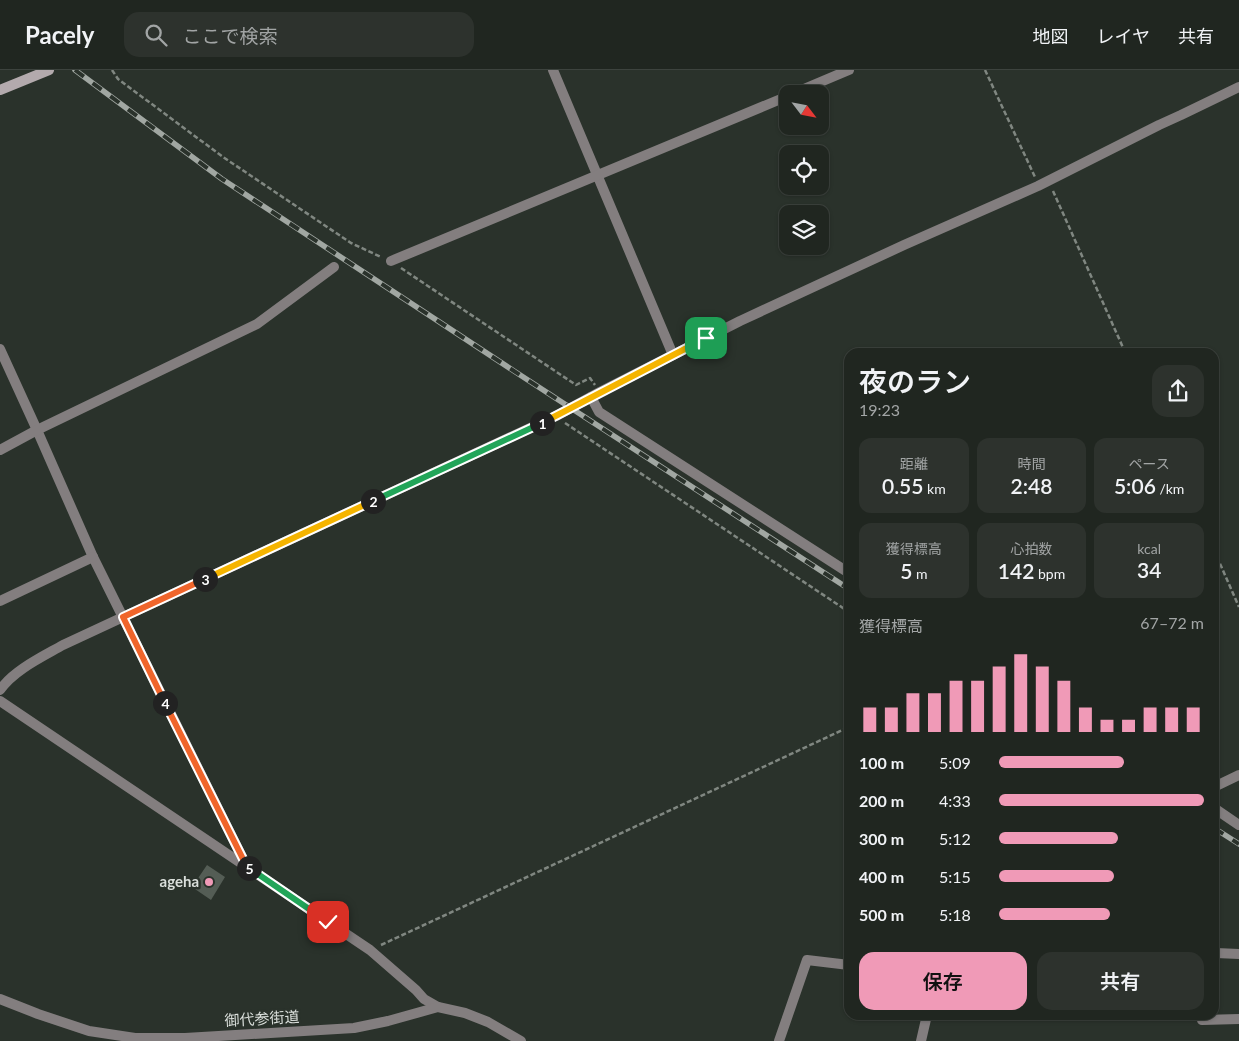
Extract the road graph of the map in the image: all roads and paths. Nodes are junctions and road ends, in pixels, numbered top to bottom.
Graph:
1 (49, 70) edge
2 (112, 70) edge
3 (553, 70) edge
4 (850, 70) edge
5 (985, 70) edge
6 (814, 85) edge
7 (1239, 87) edge
8 (0, 90) edge
9 (779, 100) edge
10 (597, 175) junction
11 (1043, 183) junction
12 (391, 261) junction
13 (334, 267) dead end
14 (1123, 348) edge
15 (0, 349) edge
16 (673, 355) junction
17 (596, 395) junction
18 (556, 416) junction
19 (37, 430) junction
20 (0, 450) edge
21 (93, 557) junction
22 (1219, 561) edge
23 (844, 570) edge
24 (0, 601) edge
25 (1239, 606) edge
26 (844, 609) edge
27 (123, 617) junction
28 (0, 690) edge
29 (0, 701) edge
30 (844, 729) edge
31 (1239, 775) edge
32 (1219, 785) edge
33 (1219, 811) edge
34 (1239, 825) edge
35 (246, 865) junction
36 (370, 950) junction
37 (1219, 953) edge
38 (1239, 954) edge
39 (844, 964) edge
40 (0, 1000) edge
41 (438, 1007) junction
42 (1239, 1019) edge
43 (926, 1020) edge
44 (1219, 1020) edge
45 (521, 1041) edge
46 (779, 1041) edge
47 (921, 1041) edge

1 - 8 main road
2 - 12 path
3 - 10 street
4 - 6 street
5 - 11 path
7 - 11 street
9 - 10 street
10 - 12 street
10 - 16 street
11 - 14 path
11 - 16 street
12 - 17 path
13 - 19 street
15 - 19 street
16 - 17 street
17 - 18 street
17 - 23 street
18 - 26 path
18 - 27 street
19 - 20 street
19 - 21 street
21 - 24 street
21 - 27 street
22 - 25 path
27 - 28 street
27 - 35 street
29 - 35 street
30 - 36 path
31 - 32 street
33 - 34 street
35 - 36 street
36 - 41 street
37 - 38 street
39 - 46 street
40 - 41 street, 御代参街道
41 - 45 street, 御代参街道
42 - 44 street
43 - 47 street

